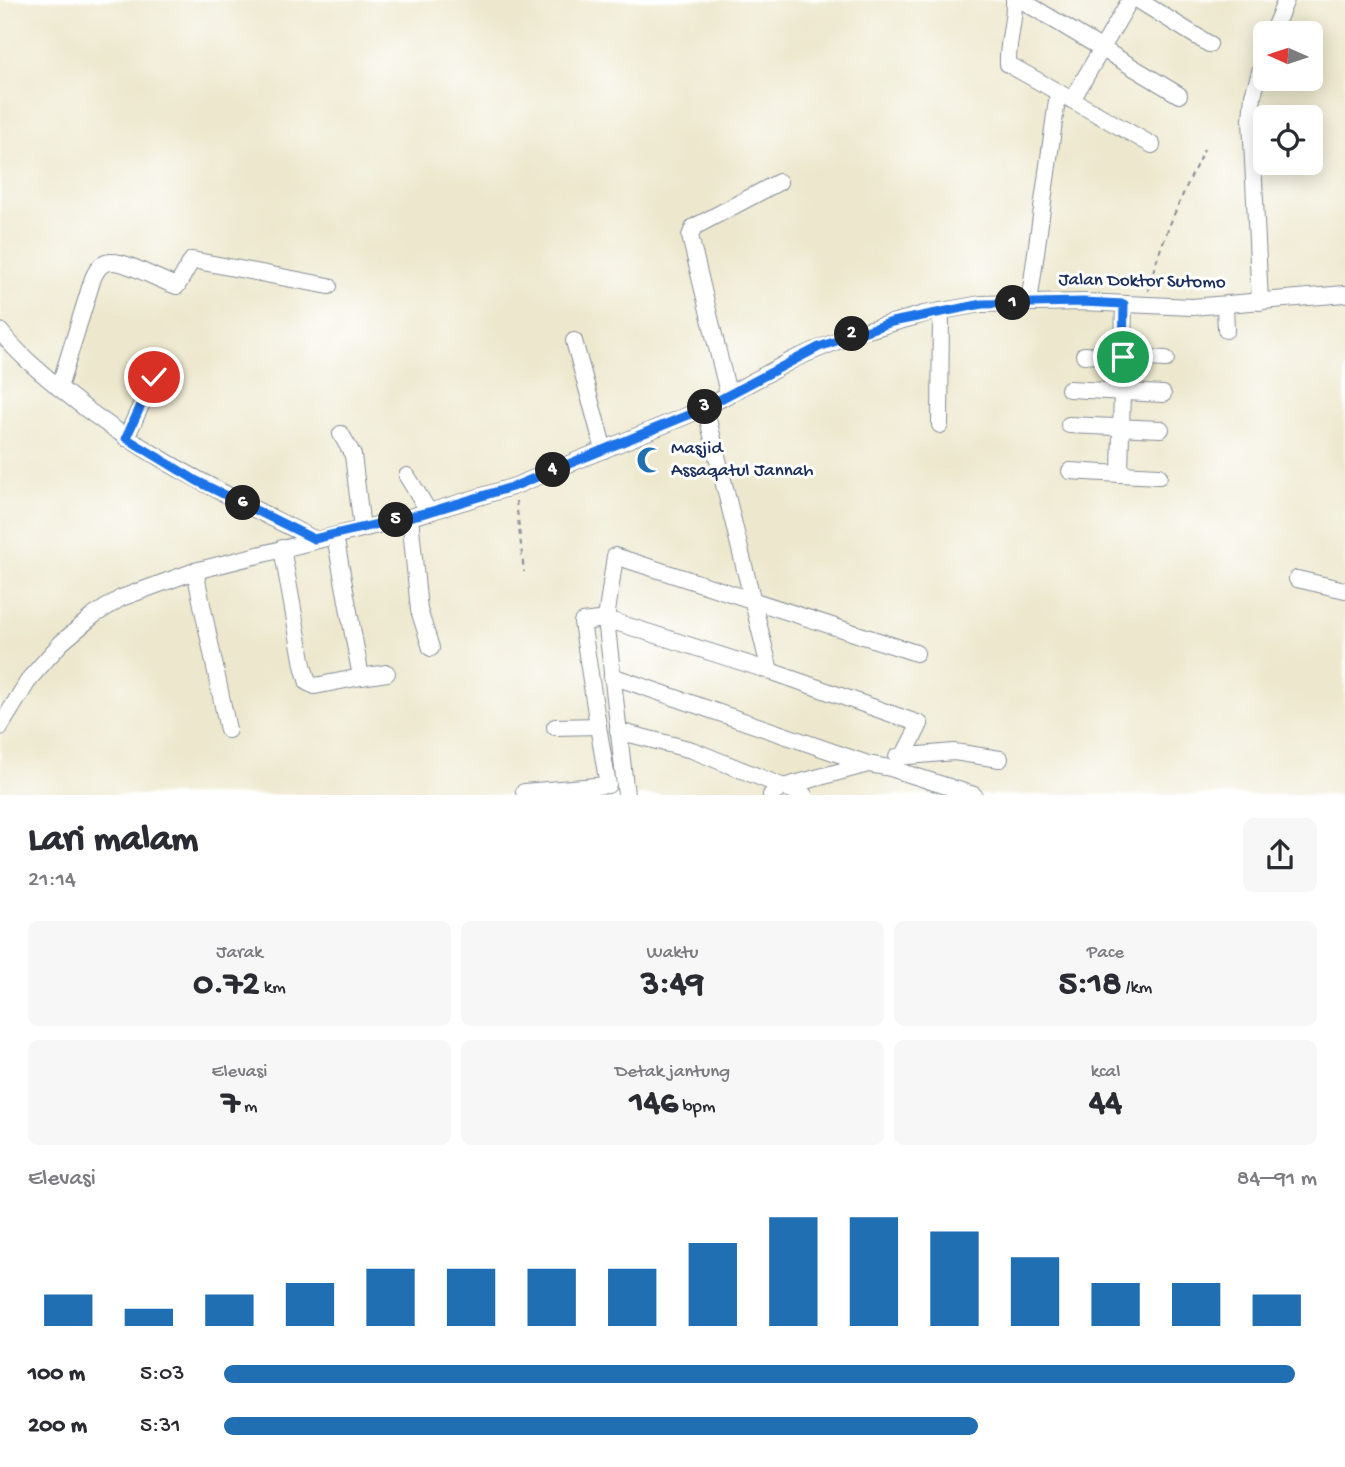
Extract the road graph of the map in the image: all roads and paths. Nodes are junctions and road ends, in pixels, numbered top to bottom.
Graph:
1 (1014, 0) edge
2 (1021, 0) edge
3 (1130, 0) edge
4 (1138, 0) edge
5 (1286, 0) edge
6 (1277, 21) edge
7 (1209, 44) dead end
8 (1102, 47) junction
9 (1255, 91) edge
10 (1179, 94) dead end
11 (1065, 97) junction
12 (1152, 145) dead end
13 (1204, 149) dead end
14 (779, 182) dead end
15 (329, 286) dead end
16 (1345, 294) edge
17 (1260, 302) junction
18 (1029, 303) junction
19 (1124, 304) junction
20 (1144, 305) junction
21 (1225, 306) junction
22 (941, 311) junction
23 (1226, 330) dead end
24 (0, 331) edge
25 (574, 341) dead end
26 (1084, 355) dead end
27 (1123, 357) junction
28 (1166, 359) dead end
29 (154, 377) dead end
30 (59, 388) junction
31 (1069, 389) dead end
32 (728, 393) junction
33 (1122, 393) junction
34 (1163, 394) dead end
35 (705, 407) junction
36 (940, 425) dead end
37 (1069, 425) dead end
38 (1121, 428) junction
39 (1161, 429) dead end
40 (341, 434) dead end
41 (126, 438) junction
42 (604, 450) junction
43 (1070, 471) dead end
44 (1119, 474) junction
45 (407, 475) dead end
46 (1159, 476) dead end
47 (515, 486) junction
48 (429, 512) junction
49 (410, 517) junction
50 (362, 528) junction
51 (335, 536) junction
52 (314, 539) junction
53 (282, 548) junction
54 (195, 571) junction
55 (524, 572) dead end
56 (1297, 579) dead end
57 (1345, 590) edge
58 (751, 600) junction
59 (606, 619) junction
60 (431, 648) dead end
61 (915, 653) dead end
62 (771, 671) junction
63 (387, 673) dead end
64 (612, 676) junction
65 (361, 677) junction
66 (598, 726) junction
67 (0, 727) edge
68 (555, 727) dead end
69 (228, 730) dead end
70 (618, 731) junction
71 (904, 755) junction
72 (1000, 759) dead end
73 (868, 764) junction
74 (777, 791) edge
75 (524, 792) dead end
76 (801, 794) edge
77 (626, 795) edge
78 (974, 795) edge

1 - 11 street
2 - 8 street
3 - 8 street
4 - 7 street
5 - 6 street
8 - 10 street
8 - 11 street
9 - 17 street
11 - 12 street
11 - 18 street
13 - 20 path
14 - 32 street
15 - 30 street
16 - 17 street, Jalan Doktor Sutomo
17 - 21 street, Jalan Doktor Sutomo
18 - 19 street, Jalan Doktor Sutomo
18 - 22 street, Jalan Doktor Sutomo
19 - 20 street, Jalan Doktor Sutomo
19 - 27 street
20 - 21 street, Jalan Doktor Sutomo
21 - 23 street
22 - 32 street, Jalan Doktor Sutomo
22 - 36 street
24 - 30 street
25 - 42 street
26 - 27 street
27 - 28 street
27 - 33 street
29 - 41 street
30 - 41 street
31 - 33 street
32 - 35 street, Jalan Doktor Sutomo
33 - 34 street
33 - 38 street
35 - 42 street, Jalan Doktor Sutomo
35 - 58 street
37 - 38 street
38 - 39 street
38 - 44 street
40 - 50 street
41 - 52 street
42 - 47 street, Jalan Doktor Sutomo
43 - 44 street
44 - 46 street
45 - 48 street
47 - 48 street, Jalan Doktor Sutomo
47 - 55 path
48 - 49 street, Jalan Doktor Sutomo
49 - 50 street, Jalan Doktor Sutomo
49 - 60 street
50 - 51 street, Jalan Doktor Sutomo
51 - 52 street, Jalan Doktor Sutomo
51 - 65 street
52 - 53 street, Jalan Doktor Sutomo
53 - 54 street, Jalan Doktor Sutomo
53 - 65 street
54 - 67 street, Jalan Doktor Sutomo
54 - 69 street
56 - 57 street
58 - 59 street
58 - 61 street
58 - 62 street
59 - 62 street
59 - 64 street
59 - 66 street
62 - 71 street
63 - 65 street
64 - 70 street
64 - 73 street
66 - 68 street
66 - 75 street
70 - 74 street
70 - 77 street
71 - 72 street
71 - 73 street
73 - 74 street
73 - 78 street
74 - 76 street

